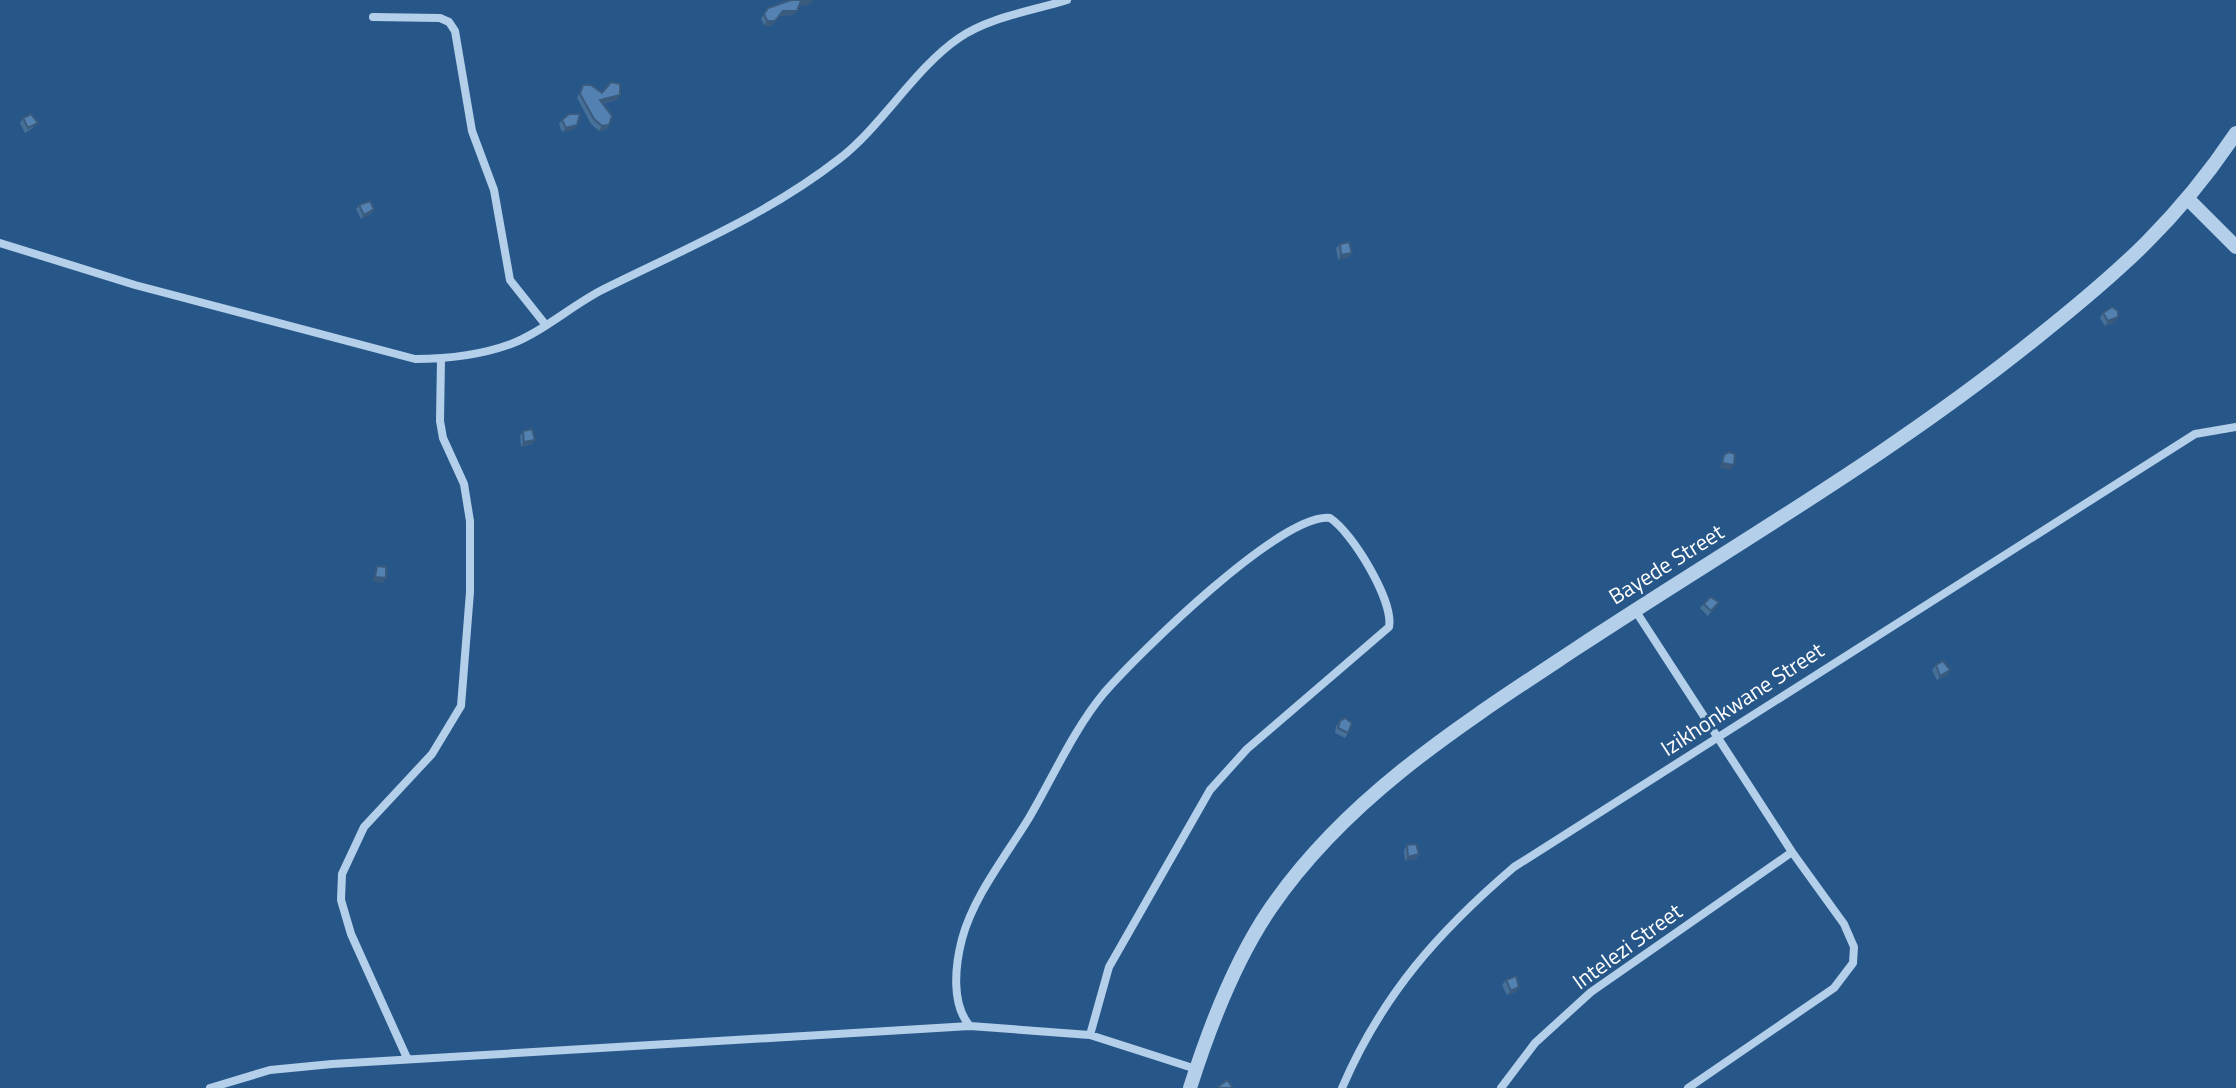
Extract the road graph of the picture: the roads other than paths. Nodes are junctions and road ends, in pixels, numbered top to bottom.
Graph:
1 (1067, 0) edge
2 (373, 17) dead end
3 (2236, 133) edge
4 (2189, 200) junction
5 (0, 243) edge
6 (2236, 247) edge
7 (545, 324) junction
8 (441, 359) junction
9 (2236, 427) edge
10 (1634, 609) junction
11 (1717, 737) junction
12 (1792, 852) junction
13 (970, 1026) junction
14 (1090, 1035) junction
15 (407, 1058) junction
16 (1196, 1069) junction
17 (210, 1088) edge
18 (1190, 1088) edge
19 (1342, 1088) edge
20 (1501, 1088) edge
21 (1688, 1088) edge

1 - 7 street
2 - 7 street
3 - 4 street, Bayede Street
4 - 6 street
4 - 10 street, Bayede Street
5 - 8 street
7 - 8 street
8 - 15 street
9 - 11 street, Izikhonkwane Street
10 - 11 street
10 - 16 street, Bayede Street
11 - 12 street
11 - 19 street, Izikhonkwane Street
12 - 20 street, Intelezi Street
12 - 21 street
13 - 14 street
13 - 14 street
13 - 15 street
14 - 16 street
15 - 17 street
16 - 18 street, Bayede Street

